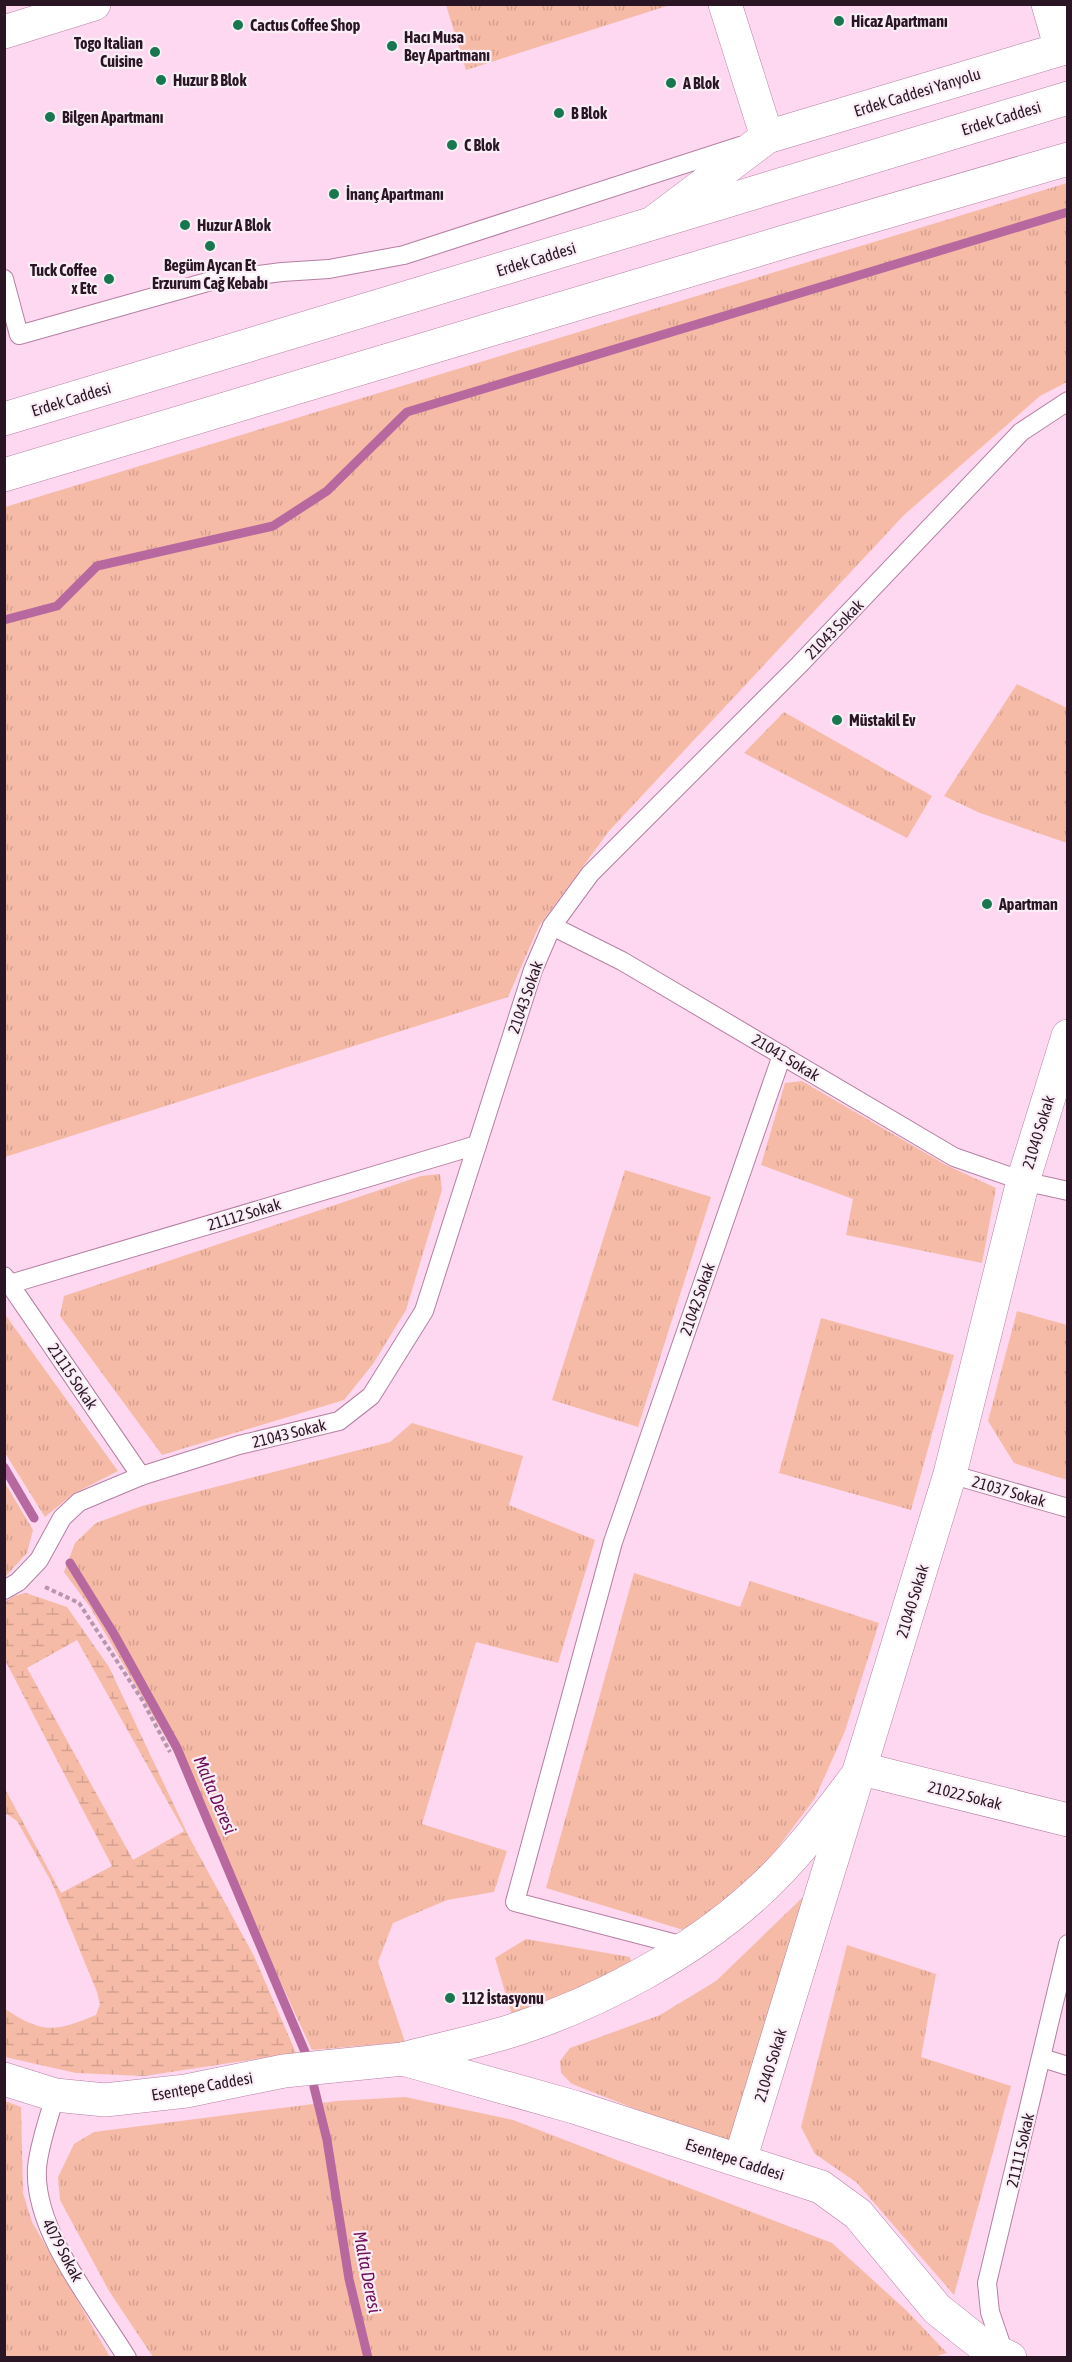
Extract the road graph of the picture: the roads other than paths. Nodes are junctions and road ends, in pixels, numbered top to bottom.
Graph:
1 (94, 4) edge
2 (725, 4) edge
3 (1048, 4) edge
4 (4, 32) edge
5 (1064, 48) edge
6 (1068, 98) edge
7 (767, 137) junction
8 (1068, 159) edge
9 (650, 225) junction
10 (4, 279) edge
11 (1068, 400) edge
12 (4, 419) edge
13 (4, 475) edge
14 (552, 926) junction
15 (1068, 1036) edge
16 (782, 1055) junction
17 (477, 1145) junction
18 (1023, 1181) junction
19 (1068, 1191) edge
20 (7, 1280) edge
21 (950, 1474) junction
22 (141, 1476) junction
23 (1068, 1508) edge
24 (11, 1586) edge
25 (862, 1769) junction
26 (1068, 1820) edge
27 (1068, 1944) edge
28 (688, 1947) junction
29 (1042, 2058) junction
30 (402, 2059) junction
31 (1068, 2066) edge
32 (4, 2079) edge
33 (55, 2096) junction
34 (740, 2160) junction
35 (1007, 2357) edge
36 (127, 2358) edge

1 - 4 main road
2 - 7 main road
3 - 5 main road
5 - 7 main road, Erdek Caddesi Yanyolu
6 - 9 main road, Erdek Caddesi
7 - 9 main road
7 - 10 lane
8 - 13 main road
9 - 12 main road, Erdek Caddesi
11 - 14 lane, 21043 Sokak
14 - 16 lane, 21041 Sokak
14 - 17 lane, 21043 Sokak
15 - 18 main road, 21040 Sokak
16 - 18 lane, 21041 Sokak
16 - 28 lane, 21042 Sokak
17 - 20 lane, 21112 Sokak
17 - 22 lane, 21043 Sokak
18 - 19 lane, 21041 Sokak
18 - 21 main road, 21040 Sokak
20 - 22 lane, 21115 Sokak
21 - 23 lane, 21037 Sokak
21 - 25 main road, 21040 Sokak
22 - 24 lane, 21043 Sokak
25 - 26 main road, 21022 Sokak
25 - 28 main road, Esentepe Caddesi
25 - 34 main road, 21040 Sokak
27 - 29 lane, 21111 Sokak
28 - 30 main road, Esentepe Caddesi
29 - 31 lane
29 - 35 lane, 21111 Sokak
30 - 33 main road, Esentepe Caddesi
30 - 34 main road, Esentepe Caddesi
32 - 33 main road, Esentepe Caddesi
33 - 36 lane, 4079 Sokak
34 - 35 main road, Esentepe Caddesi

